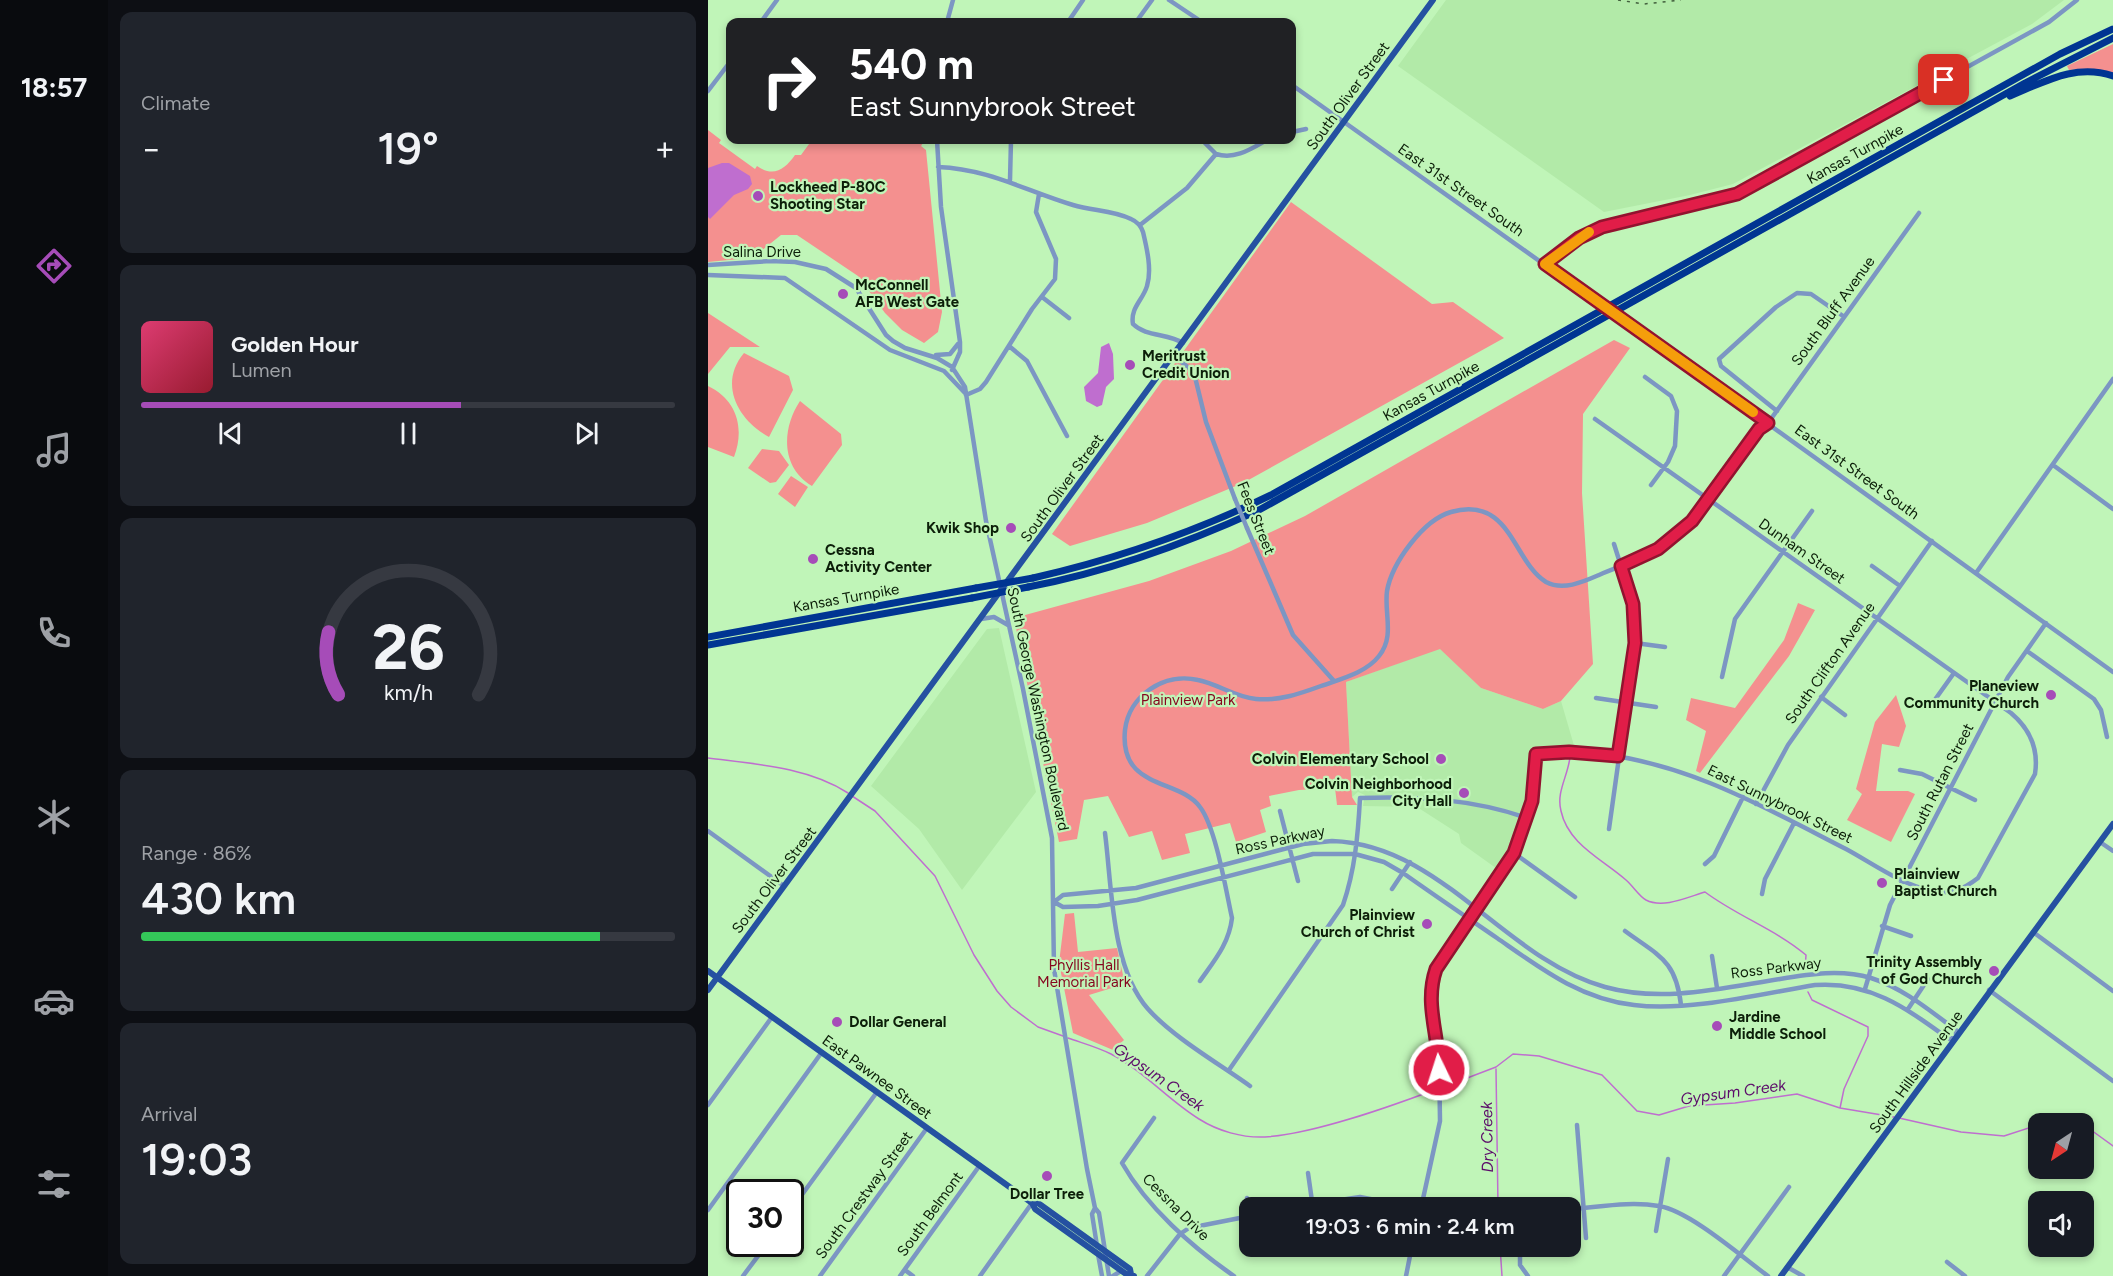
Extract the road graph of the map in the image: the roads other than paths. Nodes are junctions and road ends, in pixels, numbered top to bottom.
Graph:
1 (777, 0) edge
2 (953, 0) edge
3 (1083, 0) edge
4 (1152, 0) edge
5 (1169, 0) edge
6 (1433, 0) edge
7 (2077, 0) edge
8 (764, 18) edge
9 (948, 18) edge
10 (1071, 18) edge
11 (1139, 18) edge
12 (1196, 18) edge
13 (2113, 27) edge
14 (2113, 38) edge
15 (726, 67) edge
16 (2113, 76) edge
17 (1296, 88) edge
18 (708, 91) edge
19 (1994, 101) junction
20 (1344, 122) junction
21 (1306, 129) dead end
22 (1296, 131) edge
23 (937, 144) edge
24 (1011, 144) edge
25 (1206, 144) edge
26 (1260, 144) edge
27 (1216, 154) junction
28 (938, 167) junction
29 (1010, 180) junction
30 (1039, 194) junction
31 (1919, 213) dead end
32 (1140, 225) junction
33 (1545, 264) junction
34 (708, 265) edge
35 (708, 275) edge
36 (1042, 297) junction
37 (1844, 316) junction
38 (1070, 318) dead end
39 (960, 342) junction
40 (1183, 343) junction
41 (1009, 346) junction
42 (922, 353) junction
43 (1174, 356) junction
44 (952, 368) junction
45 (940, 369) junction
46 (1645, 377) dead end
47 (2113, 380) edge
48 (957, 382) junction
49 (966, 395) junction
50 (1777, 411) junction
51 (1596, 419) dead end
52 (1768, 423) junction
53 (1067, 436) dead end
54 (2052, 465) junction
55 (1664, 468) junction
56 (1651, 485) dead end
57 (1709, 500) junction
58 (2113, 509) edge
59 (1812, 511) dead end
60 (1932, 541) junction
61 (1614, 544) dead end
62 (1783, 552) junction
63 (1621, 566) junction
64 (1872, 566) dead end
65 (1976, 573) junction
66 (1900, 586) junction
67 (1001, 591) junction
68 (1877, 618) junction
69 (981, 620) junction
70 (2046, 623) junction
71 (1009, 626) junction
72 (708, 637) edge
73 (1635, 643) junction
74 (708, 645) edge
75 (1665, 647) dead end
76 (2027, 651) junction
77 (2113, 672) edge
78 (1954, 673) junction
79 (1722, 677) dead end
80 (1334, 681) junction
81 (1821, 697) junction
82 (1596, 698) dead end
83 (1934, 701) dead end
84 (1626, 702) junction
85 (1995, 702) junction
86 (1656, 707) dead end
87 (1845, 715) dead end
88 (2107, 737) dead end
89 (1618, 756) junction
90 (1900, 770) dead end
91 (1950, 788) junction
92 (1743, 797) junction
93 (1976, 800) dead end
94 (1756, 804) junction
95 (1280, 812) dead end
96 (1527, 818) junction
97 (1794, 823) junction
98 (2113, 824) edge
99 (1609, 829) dead end
100 (708, 831) edge
101 (1105, 833) dead end
102 (2100, 842) junction
103 (1357, 843) junction
104 (1290, 848) junction
105 (2113, 851) edge
106 (1514, 853) junction
107 (1355, 854) junction
108 (1292, 859) junction
109 (1410, 862) junction
110 (1705, 864) dead end
111 (1220, 866) junction
112 (1403, 873) junction
113 (1223, 878) junction
114 (1903, 879) junction
115 (1298, 881) dead end
116 (784, 886) junction
117 (1392, 889) dead end
118 (1113, 892) junction
119 (1762, 894) dead end
120 (1575, 897) dead end
121 (1054, 902) junction
122 (1114, 903) junction
123 (1476, 909) junction
124 (1470, 919) junction
125 (1882, 926) junction
126 (1625, 932) dead end
127 (2032, 932) junction
128 (1911, 936) dead end
129 (1712, 957) dead end
130 (708, 971) edge
131 (717, 977) junction
132 (1869, 977) junction
133 (1928, 979) dead end
134 (1200, 981) dead end
135 (1717, 988) junction
136 (1865, 989) junction
137 (708, 990) edge
138 (1989, 990) junction
139 (2113, 991) edge
140 (1680, 993) junction
141 (1915, 999) junction
142 (1682, 1005) junction
143 (1908, 1009) junction
144 (772, 1017) junction
145 (1956, 1037) junction
146 (822, 1052) junction
147 (1228, 1070) junction
148 (2113, 1081) edge
149 (1250, 1086) dead end
150 (877, 1092) junction
151 (708, 1105) edge
152 (1154, 1118) dead end
153 (1577, 1125) dead end
154 (928, 1128) junction
155 (1668, 1159) dead end
156 (980, 1165) junction
157 (1308, 1173) dead end
158 (1789, 1187) dead end
159 (804, 1192) edge
160 (1311, 1197) edge
161 (1423, 1197) edge
162 (1032, 1203) junction
163 (1662, 1207) junction
164 (1095, 1208) junction
165 (1583, 1208) junction
166 (708, 1210) edge
167 (1239, 1217) edge
168 (1094, 1227) junction
169 (1656, 1231) dead end
170 (1182, 1233) junction
171 (1082, 1235) junction
172 (1586, 1238) dead end
173 (1097, 1246) junction
174 (1101, 1253) junction
175 (1739, 1255) junction
176 (757, 1257) edge
177 (1410, 1257) edge
178 (1520, 1257) edge
179 (1106, 1260) junction
180 (1947, 1262) dead end
181 (1787, 1268) junction
182 (905, 1270) junction
183 (1122, 1271) junction
184 (1132, 1275) edge
185 (743, 1276) edge
186 (820, 1276) edge
187 (900, 1276) edge
188 (913, 1276) edge
189 (980, 1276) edge
190 (1102, 1276) edge
191 (1111, 1276) edge
192 (1147, 1276) edge
193 (1234, 1276) edge
194 (1406, 1276) edge
195 (1528, 1276) edge
196 (1724, 1276) edge
197 (1768, 1276) edge
198 (1780, 1276) edge
199 (1803, 1276) edge
200 (1965, 1276) edge

1 - 8 street
2 - 9 street
3 - 10 street
4 - 11 street
5 - 12 street
6 - 20 main road, South Oliver Street
7 - 33 street
13 - 72 highway, Kansas Turnpike, bridge
14 - 19 highway, Kansas Turnpike
15 - 18 street
16 - 19 highway
17 - 20 street, East 31st Street South
19 - 74 highway, Kansas Turnpike, bridge
20 - 33 street, East 31st Street South
20 - 40 main road, South Oliver Street
21 - 22 street
23 - 28 street
24 - 29 street
25 - 27 street
26 - 27 street
27 - 32 street
28 - 29 street
28 - 39 street
29 - 30 street
30 - 32 street
30 - 36 street
31 - 37 street, South Bluff Avenue
32 - 40 street
33 - 52 street, East 31st Street South, bridge
34 - 42 street, Salina Drive
35 - 45 street, Salina Drive
36 - 38 street
36 - 41 street
37 - 50 street, South Bluff Avenue
37 - 50 street
39 - 42 street
39 - 44 street
40 - 43 main road, South Oliver Street
41 - 49 street
41 - 53 street
42 - 44 street, Salina Drive
43 - 67 main road, South Oliver Street
43 - 80 street, Fees Street, bridge
44 - 45 street
44 - 48 street
44 - 49 street
45 - 48 street, Salina Drive
46 - 55 street
47 - 54 street
48 - 49 street, Salina Drive
49 - 67 street, South George Washington Boulevard
50 - 52 street, South Bluff Avenue
51 - 55 street, Dunham Street
52 - 57 street, South Bluff Avenue
52 - 60 street, East 31st Street South
54 - 58 street
54 - 65 street
55 - 56 street
55 - 57 street, Dunham Street
57 - 62 street, Dunham Street
57 - 63 street, South Bluff Avenue
59 - 62 street
60 - 65 street, East 31st Street South
60 - 66 street, South Clifton Avenue
61 - 63 street
62 - 68 street, Dunham Street
62 - 79 street
63 - 73 street
63 - 80 street, South Bluff Avenue
64 - 66 street
65 - 70 street, East 31st Street South
66 - 68 street, South Clifton Avenue
67 - 69 main road, South Oliver Street
67 - 71 street, South George Washington Boulevard
68 - 78 street, Dunham Street
68 - 81 street, South Clifton Avenue
69 - 71 street
69 - 116 main road, South Oliver Street
70 - 76 street, South Rutan Street
70 - 77 street, East 31st Street South
71 - 121 street, South George Washington Boulevard
73 - 75 street
73 - 84 street
76 - 85 street, South Rutan Street
76 - 88 street
78 - 83 street
78 - 85 street, Dunham Street
80 - 111 street
81 - 87 street
81 - 94 street, South Clifton Avenue
82 - 84 street
84 - 86 street
84 - 89 street
85 - 91 street, South Rutan Street
85 - 114 street, East Sunnybrook Street
89 - 92 street, East Sunnybrook Street
89 - 96 street, East Sunnybrook Street
89 - 99 street
90 - 91 street
91 - 93 street
91 - 114 street, South Rutan Street
92 - 94 street, East Sunnybrook Street
92 - 110 street
94 - 97 street, East Sunnybrook Street
95 - 104 street
96 - 103 street
96 - 106 street
97 - 114 street, East Sunnybrook Street
97 - 119 street
98 - 102 main road, South Hillside Avenue
100 - 116 street
101 - 118 street
102 - 105 street
102 - 127 main road, South Hillside Avenue
103 - 104 street, Ross Parkway
103 - 107 street
103 - 109 street, Ross Parkway
104 - 108 street
104 - 111 street, Ross Parkway
106 - 120 street
106 - 123 street
107 - 108 street, Ross Parkway
107 - 112 street, Ross Parkway
107 - 147 street
108 - 113 street, Ross Parkway
108 - 115 street
109 - 112 street
109 - 123 street, Ross Parkway
111 - 113 street
111 - 118 street, Ross Parkway
112 - 117 street
112 - 124 street, Ross Parkway
113 - 122 street, Ross Parkway
113 - 134 street
114 - 125 street, South Rutan Street
116 - 131 main road, South Oliver Street
118 - 121 street, Ross Parkway
118 - 122 street
121 - 122 street, Ross Parkway
121 - 164 street, South George Washington Boulevard
122 - 147 street
123 - 124 street
123 - 140 street, Ross Parkway
124 - 142 street, Ross Parkway
124 - 161 street
125 - 128 street
125 - 132 street, South Rutan Street
126 - 140 street
127 - 138 main road, South Hillside Avenue
127 - 139 street
129 - 135 street
130 - 131 main road, East Pawnee Street
131 - 137 main road, South Oliver Street
131 - 144 main road, East Pawnee Street
132 - 135 street, Ross Parkway
132 - 136 street, South Rutan Street
132 - 141 street, Ross Parkway
133 - 141 street
135 - 140 street, Ross Parkway
136 - 142 street, Ross Parkway
136 - 143 street, Ross Parkway
138 - 145 main road, South Hillside Avenue
138 - 148 street
140 - 142 street
141 - 143 street
141 - 145 street, Ross Parkway
143 - 145 street, Ross Parkway
144 - 146 main road, East Pawnee Street
144 - 151 street
145 - 181 main road, South Hillside Avenue
146 - 150 main road, East Pawnee Street
146 - 166 street
147 - 149 street
150 - 154 main road, East Pawnee Street
150 - 159 street
152 - 170 street, Cessna Drive
153 - 165 street
154 - 156 main road, East Pawnee Street
154 - 186 street, South Crestway Street
155 - 163 street
156 - 162 main road, East Pawnee Street
156 - 182 street, South Belmont
157 - 160 street
158 - 175 street
162 - 171 main road, East Pawnee Street
162 - 174 main road, East Pawnee Street
162 - 189 street
163 - 165 street
163 - 169 street
163 - 175 street
164 - 168 street, South George Washington Boulevard
164 - 174 street, South George Washington Boulevard
165 - 172 street
167 - 170 street
168 - 171 street
168 - 173 street, South George Washington Boulevard
170 - 192 street
170 - 193 street, Cessna Drive
171 - 173 main road, East Pawnee Street
173 - 174 main road, East Pawnee Street
174 - 179 main road, East Pawnee Street
174 - 184 main road, East Pawnee Street
174 - 190 street, South George Washington Boulevard
175 - 196 street
175 - 197 street
176 - 185 street
177 - 194 street
178 - 195 street
179 - 183 main road, East Pawnee Street
179 - 191 street
180 - 200 street
181 - 198 main road, South Hillside Avenue
181 - 199 street
182 - 187 street, South Belmont
182 - 188 street
183 - 184 main road, East Pawnee Street
183 - 191 street

